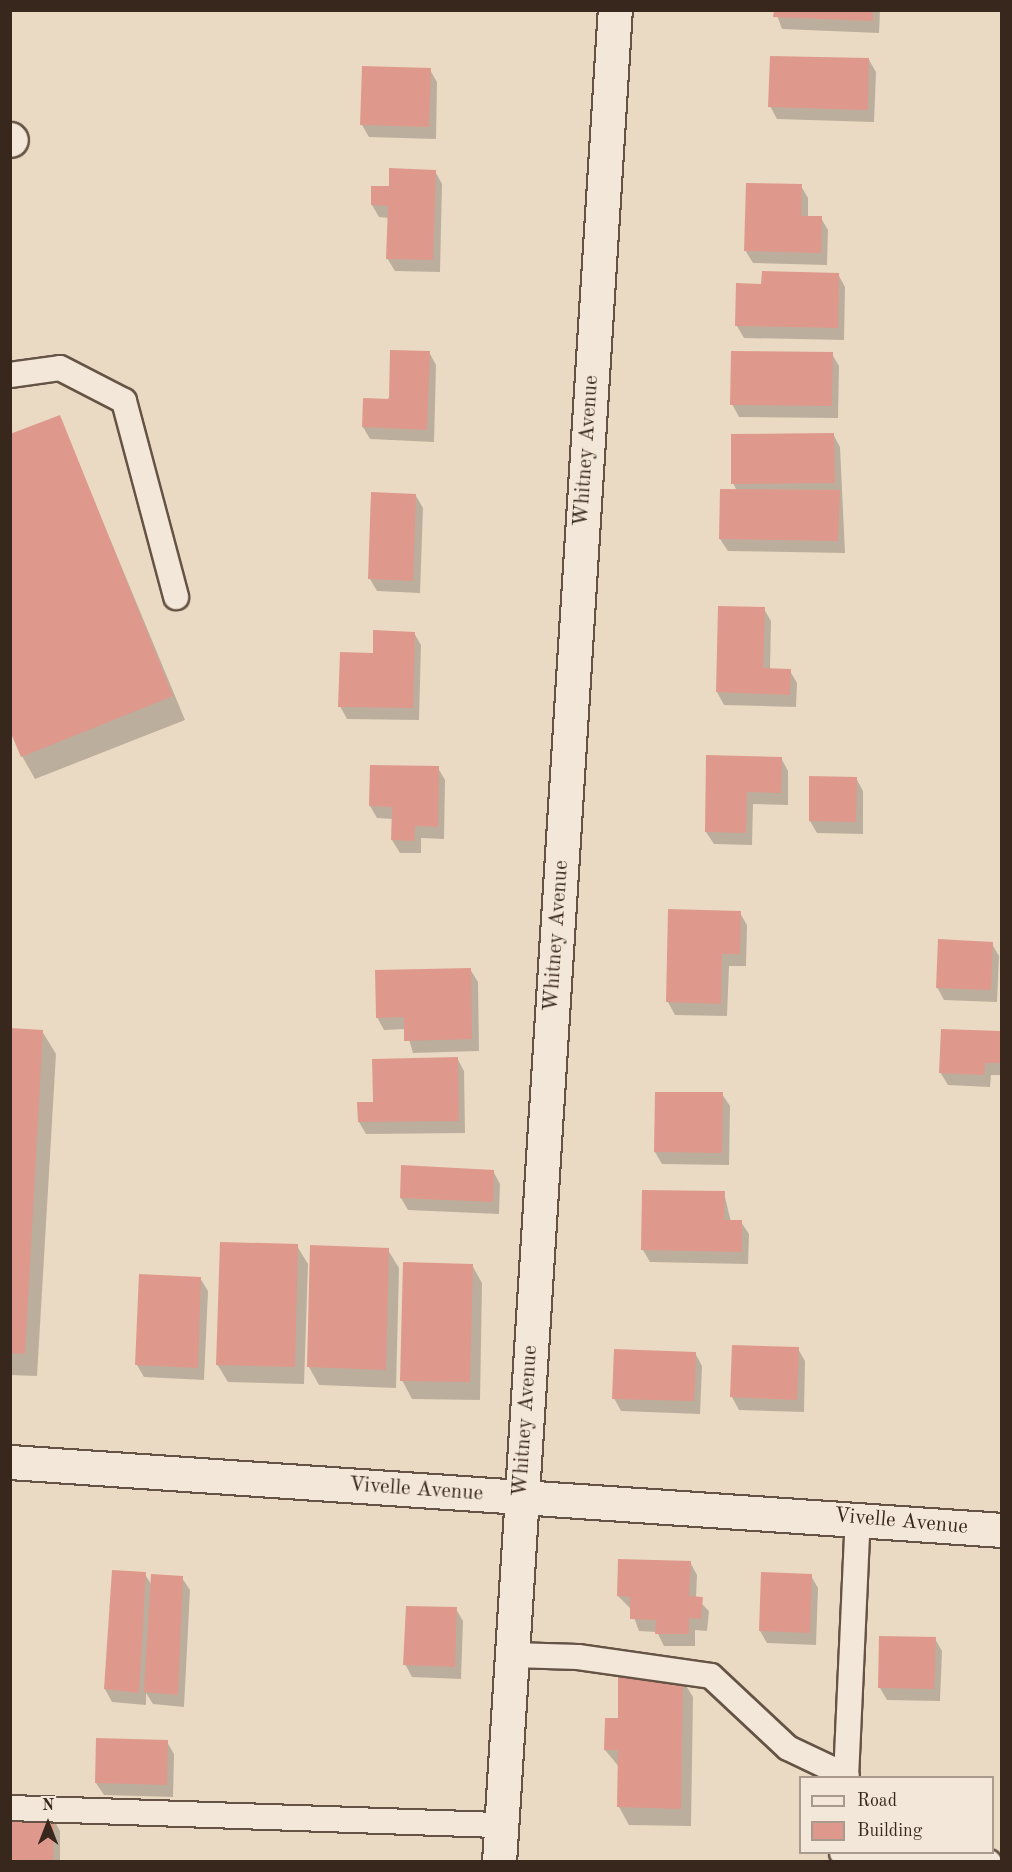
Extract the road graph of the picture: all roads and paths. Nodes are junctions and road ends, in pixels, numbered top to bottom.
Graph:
1 (615, 10) edge
2 (10, 375) edge
3 (176, 597) dead end
4 (10, 1462) edge
5 (521, 1498) junction
6 (858, 1518) junction
7 (1002, 1530) edge
8 (513, 1655) junction
9 (845, 1776) edge
10 (847, 1776) edge
11 (10, 1808) edge
12 (502, 1825) junction
13 (842, 1856) edge
14 (499, 1862) edge
15 (989, 1862) edge

1 - 5 street, Whitney Avenue
2 - 3 lane
4 - 5 street, Vivelle Avenue
5 - 6 street, Vivelle Avenue
5 - 8 street, Whitney Avenue
6 - 7 street, Vivelle Avenue
6 - 10 lane
8 - 9 lane
8 - 12 street, Whitney Avenue
11 - 12 lane
12 - 14 street, Whitney Avenue
13 - 15 lane

